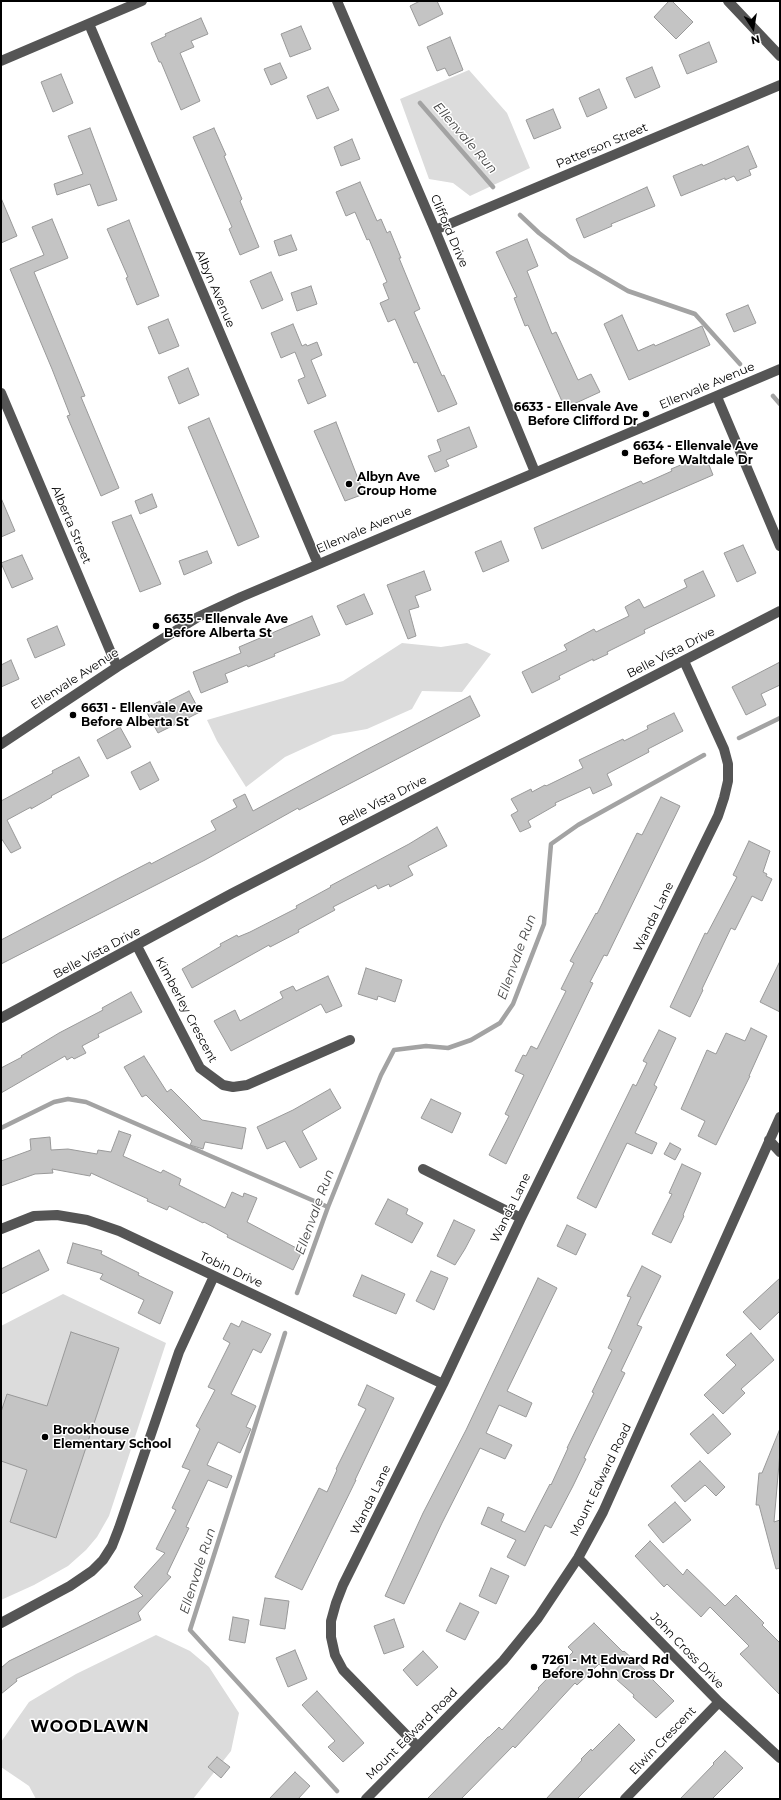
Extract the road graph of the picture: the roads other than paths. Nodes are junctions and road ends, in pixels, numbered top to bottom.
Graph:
1 (142, 1) edge
2 (336, 1) edge
3 (728, 1) edge
4 (88, 24) junction
5 (780, 56) edge
6 (1, 62) edge
7 (780, 85) edge
8 (435, 230) junction
9 (780, 369) edge
10 (1, 394) edge
11 (717, 396) junction
12 (536, 472) junction
13 (780, 546) edge
14 (318, 564) junction
15 (780, 612) edge
16 (684, 661) junction
17 (117, 667) junction
18 (1, 744) edge
19 (138, 946) junction
20 (1, 1018) edge
21 (350, 1040) dead end
22 (780, 1117) edge
23 (769, 1140) junction
24 (780, 1152) edge
25 (424, 1169) dead end
26 (520, 1218) junction
27 (1, 1229) edge
28 (214, 1276) junction
29 (443, 1384) junction
30 (578, 1558) junction
31 (1, 1623) edge
32 (719, 1702) junction
33 (418, 1747) junction
34 (780, 1758) edge
35 (366, 1799) edge
36 (625, 1799) edge

1 - 4 street
2 - 8 street, Clifford Drive
3 - 5 street
4 - 6 street
4 - 14 street, Albyn Avenue
7 - 8 street, Patterson Street
8 - 12 street, Clifford Drive
9 - 11 street, Ellenvale Avenue
10 - 17 street, Alberta Street
11 - 12 street, Ellenvale Avenue
11 - 13 street
12 - 14 street, Ellenvale Avenue
14 - 17 street, Ellenvale Avenue
15 - 16 street, Belle Vista Drive
16 - 19 street, Belle Vista Drive
16 - 26 street, Wanda Lane
17 - 18 street, Ellenvale Avenue
19 - 20 street, Belle Vista Drive
19 - 21 street, Kimberley Crescent
22 - 23 street, Mount Edward Road
23 - 24 street
23 - 30 street, Mount Edward Road
25 - 26 street
26 - 29 street, Wanda Lane
27 - 28 street, Tobin Drive
28 - 29 street, Tobin Drive
28 - 31 street
29 - 33 street, Wanda Lane
30 - 32 street, John Cross Drive
30 - 33 street, Mount Edward Road
32 - 34 street, John Cross Drive
32 - 36 street, Elwin Crescent
33 - 35 street, Mount Edward Road

